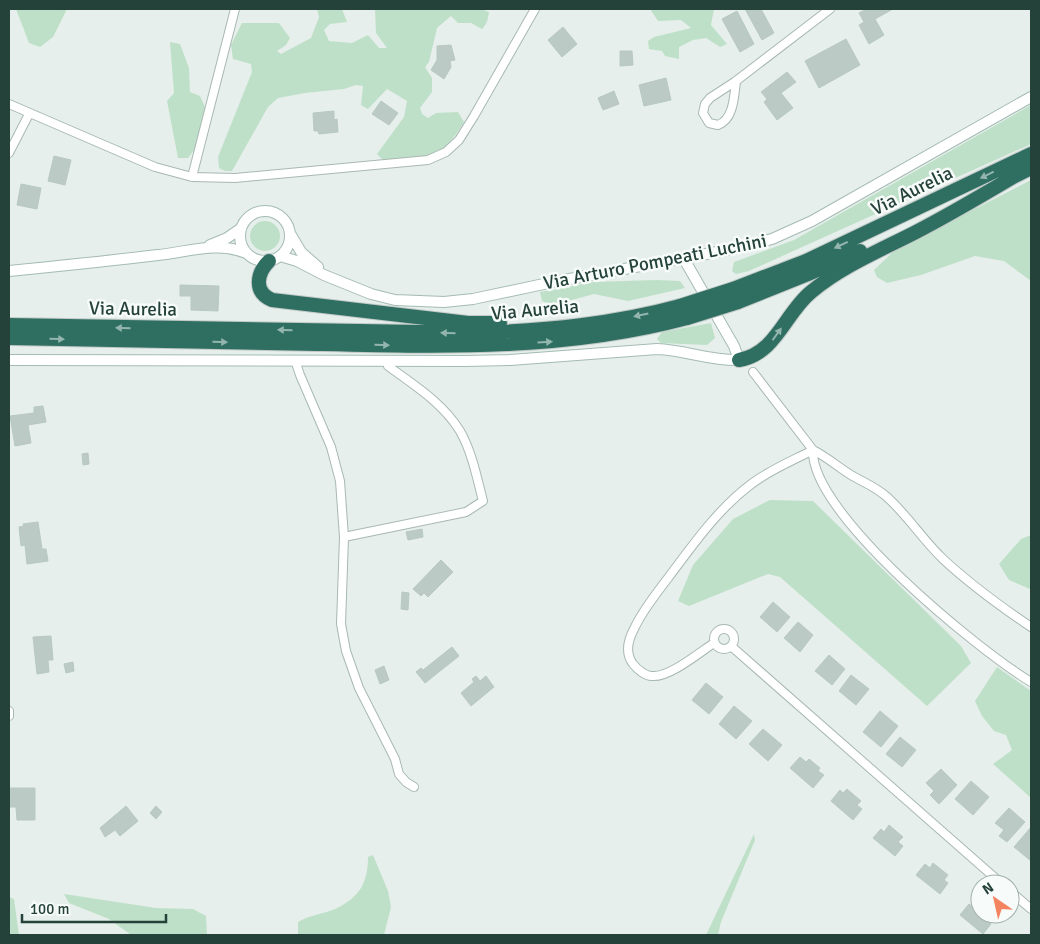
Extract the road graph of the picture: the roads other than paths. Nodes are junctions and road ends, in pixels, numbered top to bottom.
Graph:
1 (235, 9) edge
2 (535, 9) edge
3 (830, 9) edge
4 (736, 81) junction
5 (1031, 97) edge
6 (9, 104) edge
7 (29, 114) junction
8 (9, 153) edge
9 (1031, 154) edge
10 (1031, 168) edge
11 (192, 177) junction
12 (1013, 177) junction
13 (240, 229) junction
14 (290, 235) junction
15 (196, 249) junction
16 (246, 253) junction
17 (274, 259) junction
18 (684, 259) junction
19 (9, 271) edge
20 (337, 281) junction
21 (736, 295) junction
22 (684, 312) junction
23 (601, 323) junction
24 (9, 325) edge
25 (9, 338) edge
26 (9, 360) edge
27 (295, 360) junction
28 (387, 360) junction
29 (738, 360) junction
30 (753, 372) dead end
31 (813, 450) junction
32 (344, 537) junction
33 (1031, 627) edge
34 (714, 643) junction
35 (731, 646) junction
36 (1031, 682) edge
37 (9, 711) edge
38 (9, 716) edge
39 (414, 787) dead end
40 (991, 874) edge
41 (1020, 900) edge
42 (1031, 909) edge

1 - 11 street
2 - 11 street
3 - 4 street
4 - 4 street
5 - 18 street, Via Arturo Pompeati Luchini
6 - 7 street
7 - 8 street
7 - 11 street
9 -> 21 highway, Via Aurelia
10 - 12 highway, Via Aurelia
12 - 21 highway, Via Aurelia
29 -> 12 highway
13 - 14 street
13 - 15 street
13 - 16 street
14 - 17 street
14 - 20 street, Via Arturo Pompeati Luchini
15 - 16 street
15 - 19 street
16 - 17 street
17 - 20 street, Via Arturo Pompeati Luchini
17 - 23 highway
18 - 20 street, Via Arturo Pompeati Luchini
18 - 29 street
21 - 22 highway, Via Aurelia, bridge
22 -> 23 highway, Via Aurelia
25 -> 22 highway, Via Aurelia
23 -> 24 highway, Via Aurelia
26 - 27 street
27 - 28 street
27 - 32 street
28 - 29 street
28 - 32 street
30 - 31 street
31 - 33 street
31 - 34 street
31 - 36 street
32 - 39 street
34 - 35 street
34 - 35 street
35 - 40 street
37 - 38 street
41 - 42 street

